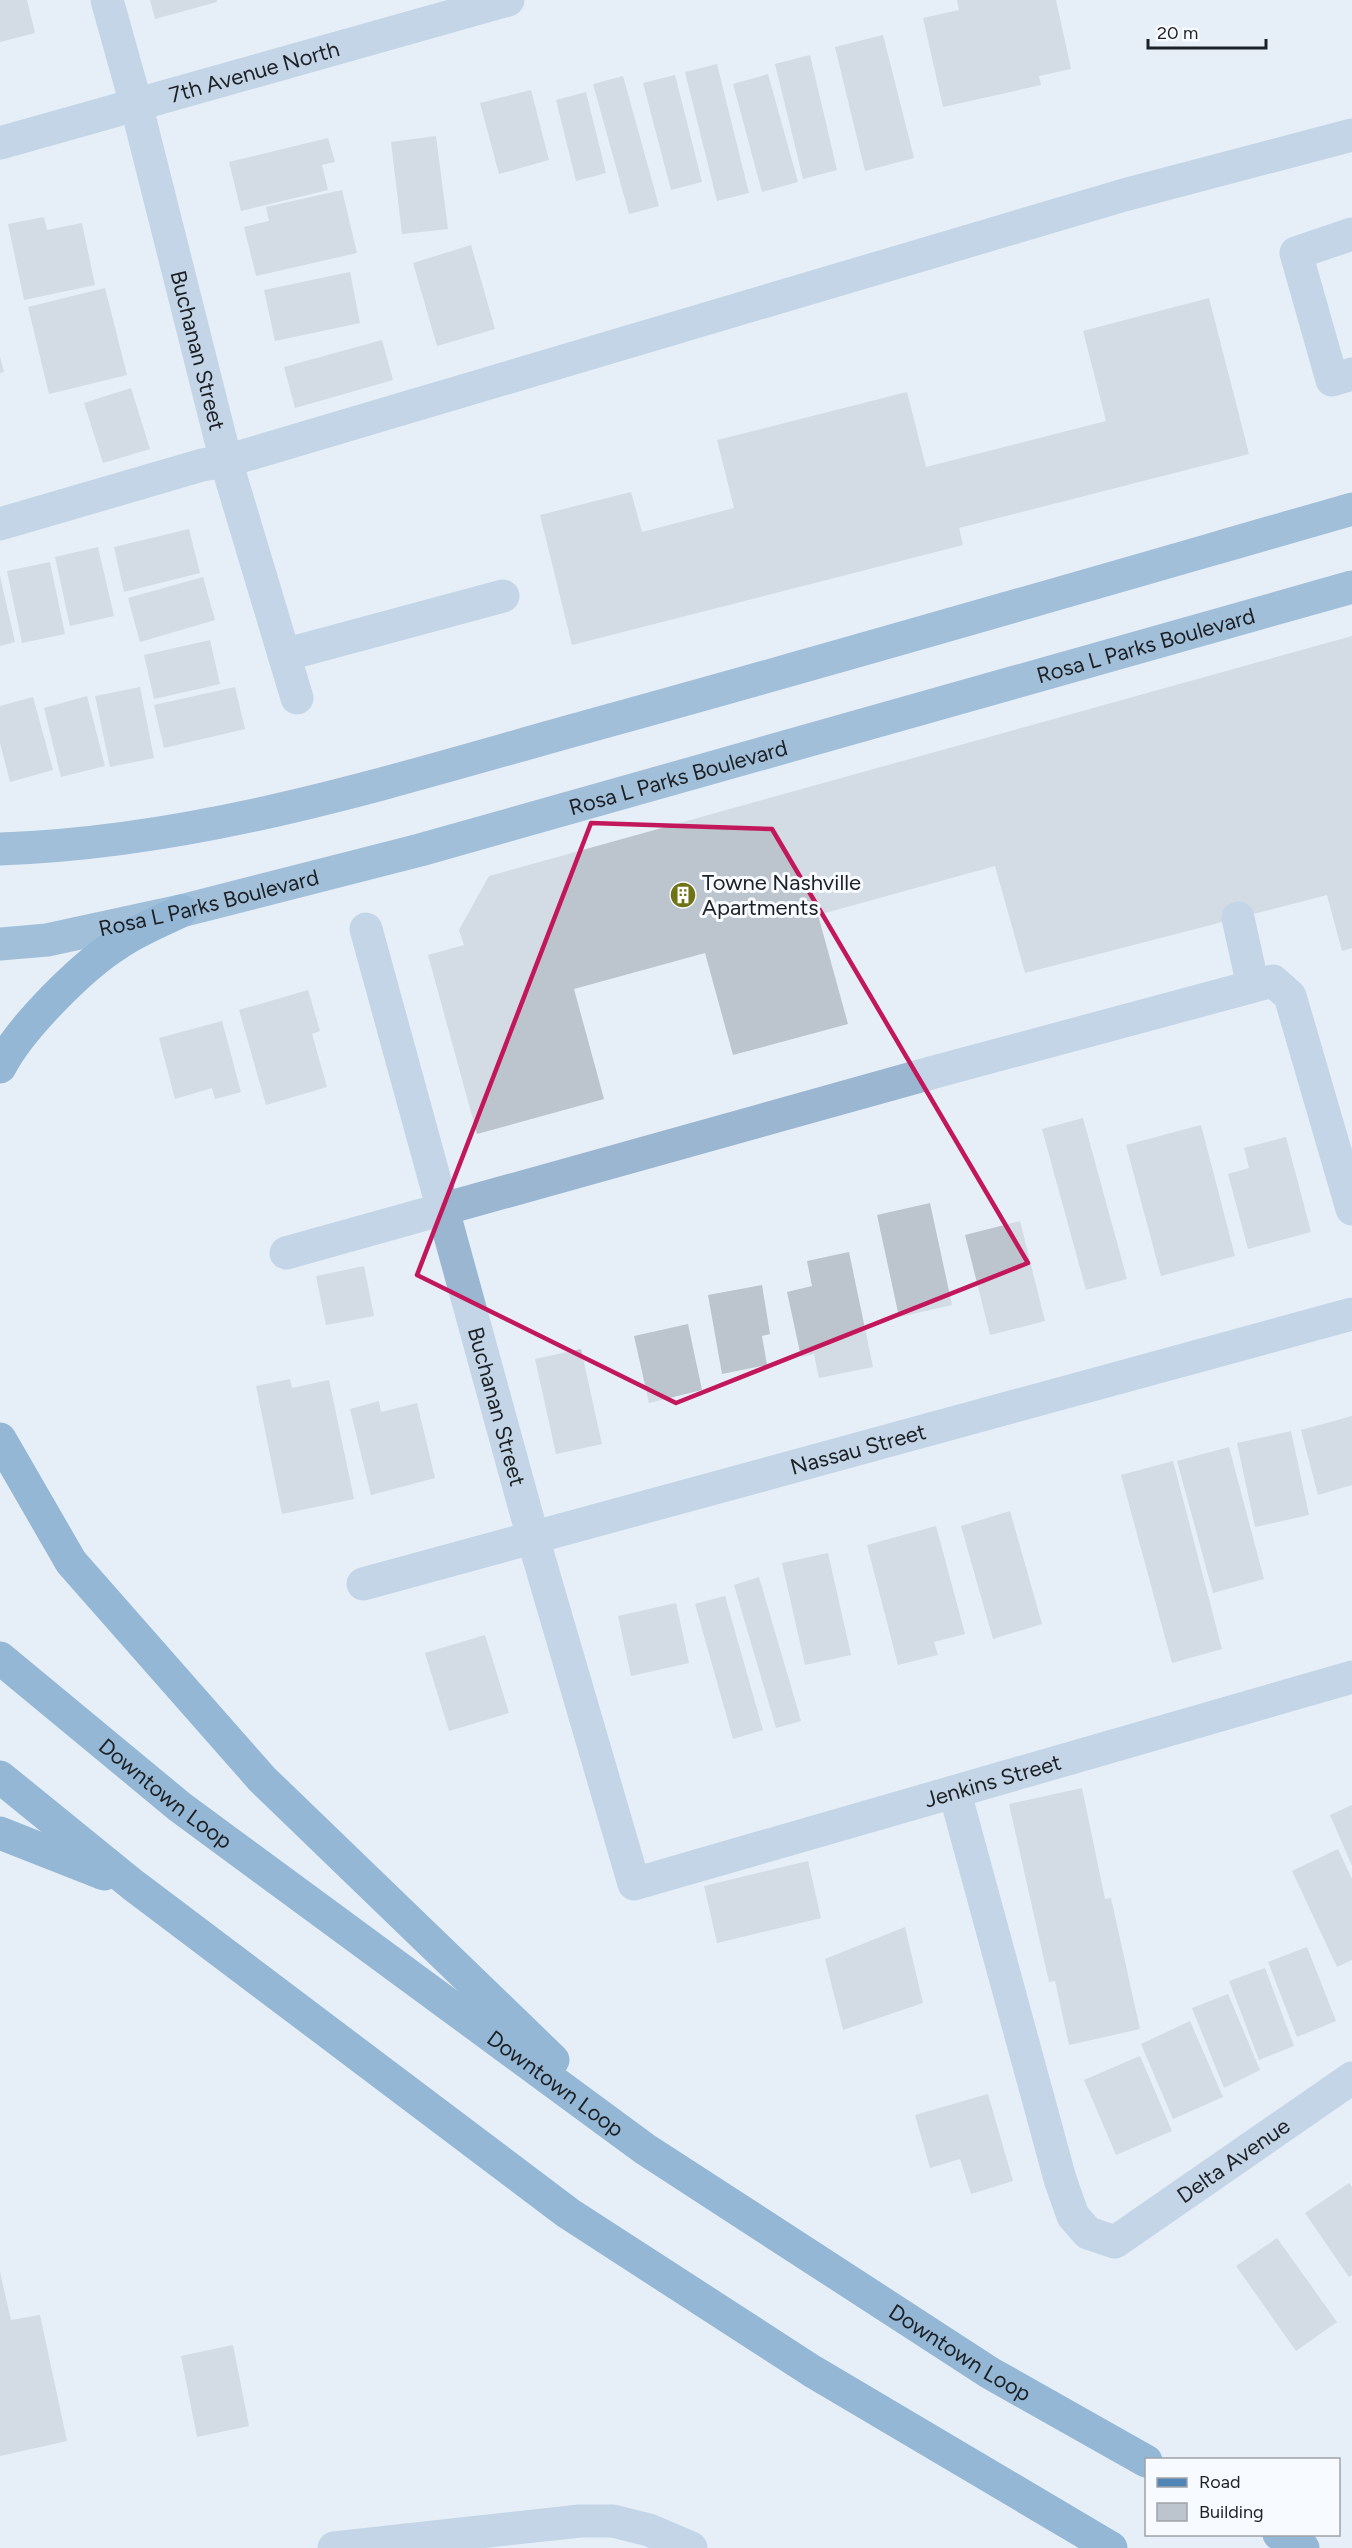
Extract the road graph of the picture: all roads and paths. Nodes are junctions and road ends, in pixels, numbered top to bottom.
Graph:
1 (107, 0) edge
2 (507, 0) edge
3 (136, 104) junction
4 (1351, 137) edge
5 (0, 143) edge
6 (1352, 234) edge
7 (1352, 374) edge
8 (226, 461) junction
9 (1352, 509) edge
10 (0, 524) edge
11 (1352, 587) edge
12 (503, 596) dead end
13 (284, 655) junction
14 (297, 698) dead end
15 (0, 849) edge
16 (181, 911) junction
17 (1238, 918) dead end
18 (366, 929) dead end
19 (0, 944) edge
20 (1253, 986) junction
21 (0, 1066) edge
22 (442, 1209) junction
23 (1352, 1209) edge
24 (286, 1253) dead end
25 (1352, 1314) edge
26 (0, 1438) edge
27 (533, 1538) junction
28 (363, 1584) dead end
29 (0, 1658) edge
30 (1352, 1677) edge
31 (0, 1777) edge
32 (955, 1792) junction
33 (0, 1833) edge
34 (634, 1884) joint
35 (133, 1885) junction
36 (1352, 2078) edge
37 (645, 2149) junction
38 (1145, 2460) edge
39 (1281, 2536) edge
40 (334, 2548) edge
41 (691, 2548) edge
42 (1111, 2548) edge
43 (1303, 2548) edge

1 - 3 street, Buchanan Street
2 - 3 street, 7th Avenue North
3 - 5 street, 7th Avenue North
3 - 8 street, Buchanan Street
4 - 8 street
6 - 7 street
8 - 10 street
8 - 13 street, Buchanan Street
9 - 15 main road
11 - 16 main road, Rosa L Parks Boulevard
12 - 13 street
13 - 14 street, Buchanan Street
16 - 19 main road, Rosa L Parks Boulevard
16 - 21 highway
17 - 20 street
18 - 22 street, Buchanan Street
20 - 22 street
20 - 23 street
22 - 24 street
22 - 27 street, Buchanan Street
25 - 27 street, Nassau Street
26 - 37 highway
27 - 28 street, Nassau Street
27 - 34 street, Buchanan Street
29 - 37 highway, Downtown Loop
30 - 32 street, Jenkins Street
31 - 35 highway
32 - 34 street, Jenkins Street
32 - 36 street, Delta Avenue
33 - 35 highway
35 - 42 highway
37 - 38 highway, Downtown Loop
39 - 43 highway
40 - 41 street

